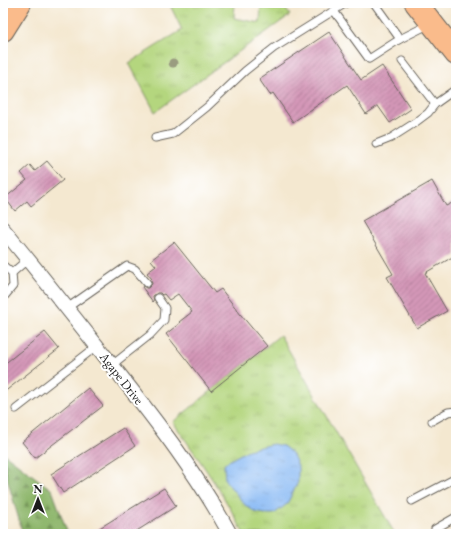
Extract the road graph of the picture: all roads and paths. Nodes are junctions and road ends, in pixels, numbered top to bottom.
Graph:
1 (20, 3) edge
2 (346, 3) edge
3 (374, 3) edge
4 (416, 3) edge
5 (334, 11) junction
6 (432, 23) junction
7 (3, 30) edge
8 (400, 40) junction
9 (456, 54) edge
10 (402, 61) dead end
11 (456, 89) edge
12 (435, 104) junction
13 (155, 138) dead end
14 (376, 144) dead end
15 (3, 229) edge
16 (28, 260) junction
17 (3, 265) edge
18 (12, 273) junction
19 (147, 283) dead end
20 (3, 298) edge
21 (158, 298) dead end
22 (67, 308) junction
23 (97, 346) junction
24 (112, 365) junction
25 (16, 409) dead end
26 (456, 411) edge
27 (432, 421) dead end
28 (456, 478) edge
29 (412, 501) dead end
30 (456, 517) edge
31 (230, 534) edge
32 (437, 534) edge

1 - 7 main road
2 - 5 lane
3 - 8 lane
4 - 6 main road
5 - 8 lane
5 - 13 lane
6 - 8 lane
6 - 9 main road
10 - 12 lane
11 - 12 lane
12 - 14 lane
15 - 16 street, Agape Drive
16 - 18 lane
16 - 22 street, Agape Drive
17 - 18 lane
18 - 20 lane
19 - 22 lane
21 - 24 lane
22 - 23 street, Agape Drive
23 - 24 street, Agape Drive
23 - 25 lane
24 - 31 street, Agape Drive
26 - 27 lane
28 - 29 lane
30 - 32 lane

